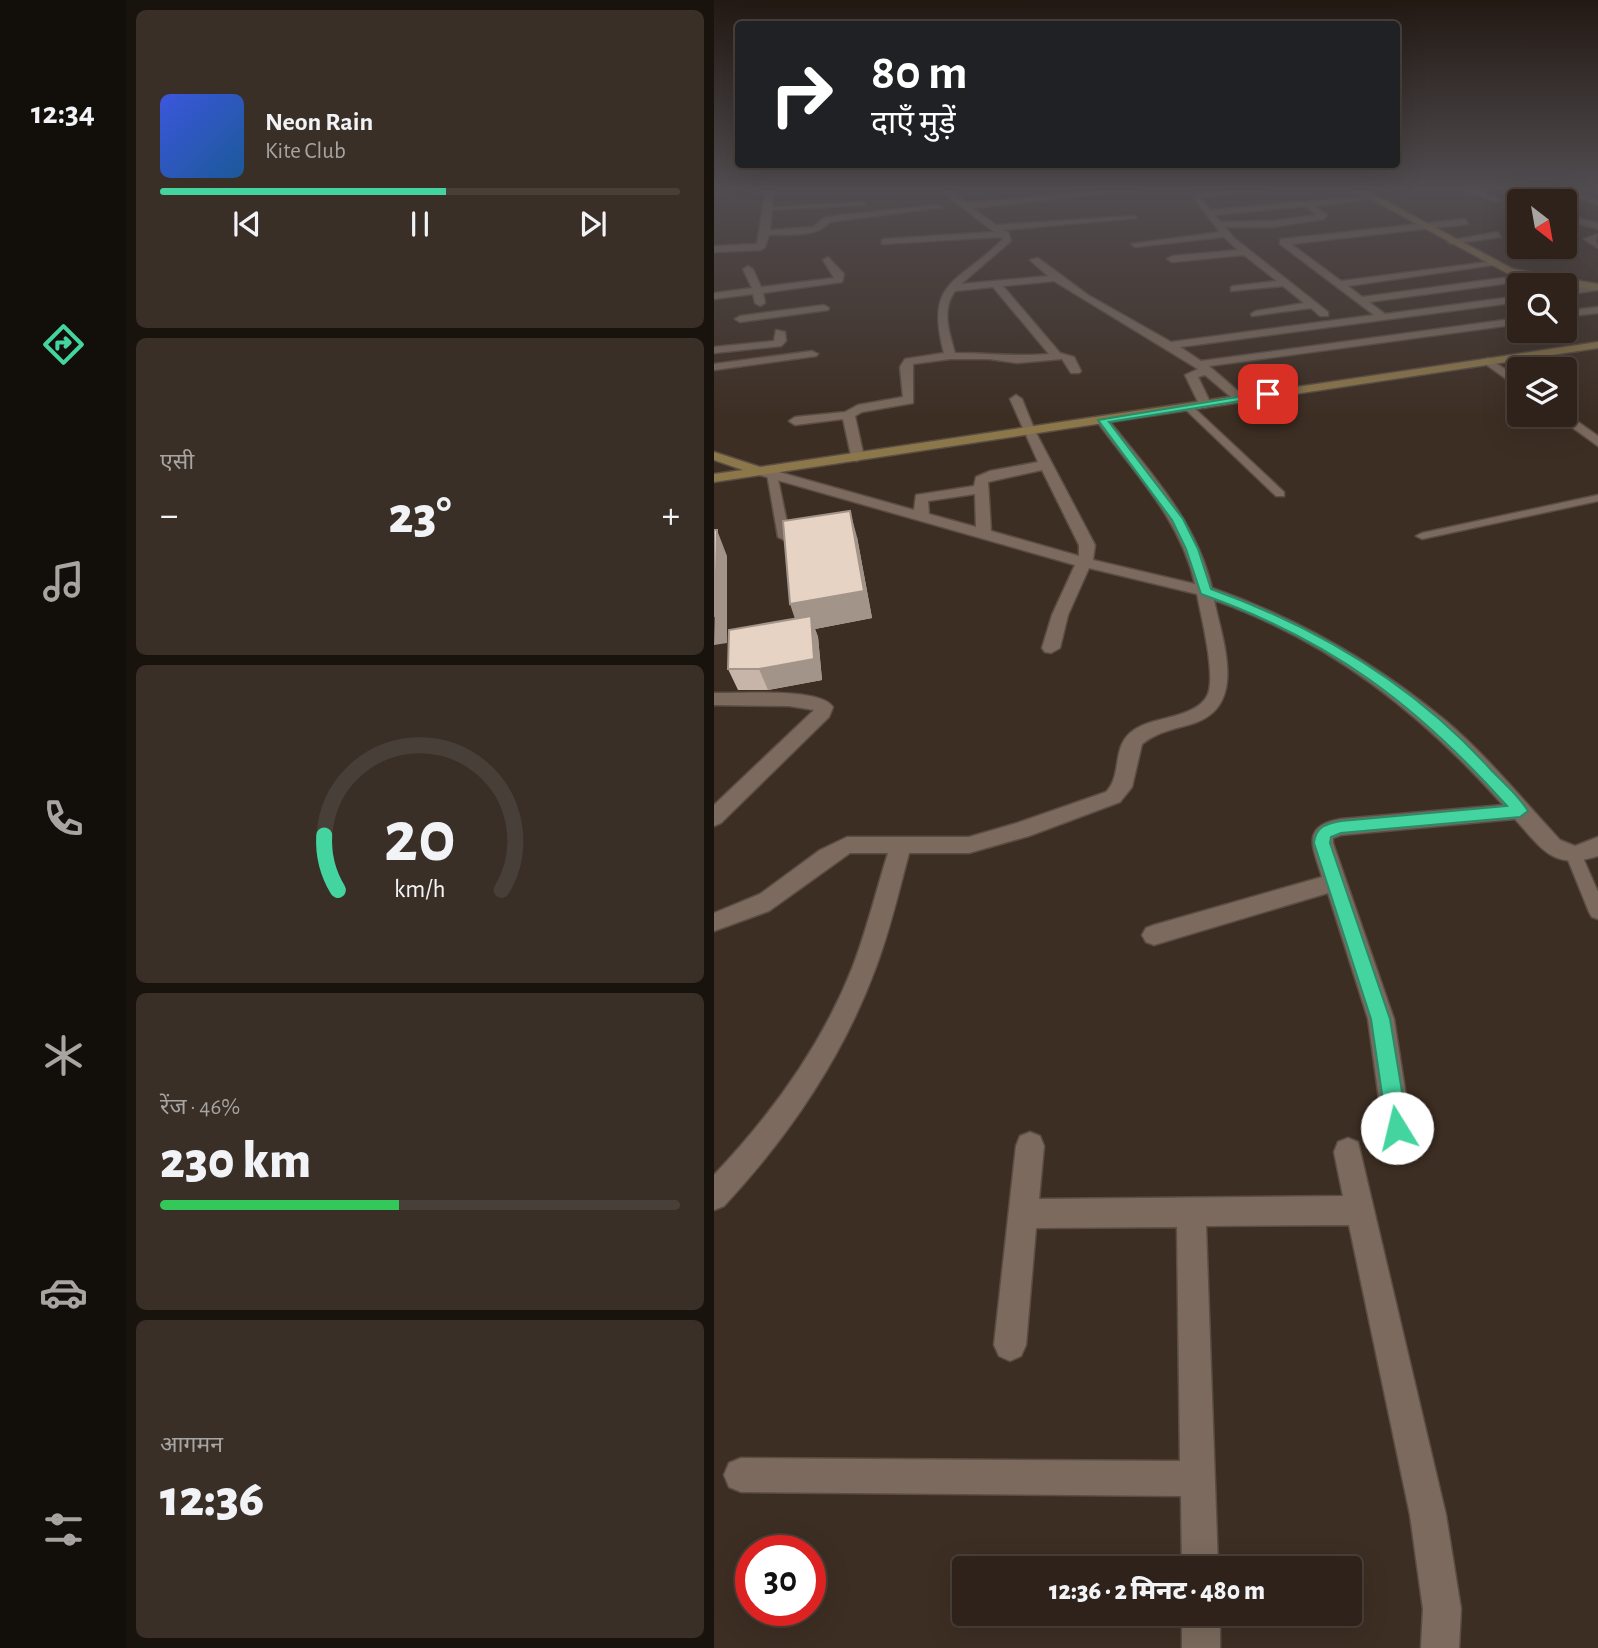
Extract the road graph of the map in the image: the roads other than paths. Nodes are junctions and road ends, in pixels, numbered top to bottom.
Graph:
1 (832, 265) edge
2 (979, 265) edge
3 (1040, 265) edge
4 (1262, 265) edge
5 (1313, 265) edge
6 (1488, 265) edge
7 (1498, 265) edge
8 (1462, 268) junction
9 (748, 269) dead end
10 (1520, 273) edge
11 (1401, 276) junction
12 (1054, 278) junction
13 (1507, 280) edge
14 (1285, 283) junction
15 (1489, 283) junction
16 (1577, 283) edge
17 (996, 284) junction
18 (1338, 284) junction
19 (1595, 285) edge
20 (952, 288) junction
21 (1234, 289) dead end
22 (1577, 289) edge
23 (1427, 292) junction
24 (1507, 293) edge
25 (820, 294) dead end
26 (714, 296) edge
27 (759, 296) junction
28 (1360, 300) junction
29 (1507, 300) edge
30 (1313, 306) junction
31 (1453, 307) junction
32 (824, 308) dead end
33 (1598, 310) edge
34 (1577, 312) edge
35 (1256, 314) dead end
36 (1324, 314) dead end
37 (761, 316) junction
38 (1382, 316) junction
39 (740, 319) dead end
40 (1507, 323) edge
41 (780, 332) dead end
42 (1172, 345) junction
43 (1598, 345) edge
44 (714, 350) edge
45 (812, 354) dead end
46 (950, 356) junction
47 (1057, 356) junction
48 (1488, 361) junction
49 (714, 367) edge
50 (1205, 367) junction
51 (1075, 370) dead end
52 (1507, 375) edge
53 (1016, 399) dead end
54 (1241, 399) junction
55 (1205, 404) junction
56 (1188, 407) junction
57 (848, 415) junction
58 (1102, 420) junction
59 (795, 421) dead end
60 (1577, 427) edge
61 (1029, 431) junction
62 (1598, 442) edge
63 (714, 456) edge
64 (857, 457) junction
65 (1047, 465) junction
66 (766, 473) junction
67 (714, 478) edge
68 (981, 489) junction
69 (1280, 494) dead end
70 (1598, 498) edge
71 (922, 516) junction
72 (984, 534) junction
73 (1422, 536) dead end
74 (784, 537) edge
75 (1083, 562) junction
76 (1205, 592) junction
77 (1051, 648) dead end
78 (714, 699) edge
79 (1520, 811) junction
80 (714, 818) edge
81 (901, 844) junction
82 (1598, 845) edge
83 (1574, 855) junction
84 (1335, 882) junction
85 (1598, 912) edge
86 (714, 922) edge
87 (1154, 935) dead end
88 (1397, 1128) dead end
89 (1030, 1146) dead end
90 (1348, 1152) dead end
91 (714, 1196) edge
92 (1360, 1210) junction
93 (1191, 1212) junction
94 (1022, 1214) junction
95 (1010, 1345) dead end
96 (741, 1475) dead end
97 (1198, 1479) junction
98 (1200, 1556) edge
99 (1201, 1626) edge
100 (1201, 1648) edge
101 (1440, 1648) edge

1 - 27 street
2 - 20 street
3 - 12 street
4 - 14 street
5 - 18 street
6 - 8 street
7 - 10 street
8 - 11 street
8 - 15 street
9 - 27 street
11 - 18 street
11 - 23 street
12 - 17 street
12 - 42 street
13 - 15 street
14 - 21 street
14 - 30 street
15 - 23 street
15 - 24 street
16 - 19 street
17 - 20 street
17 - 47 street
18 - 28 street
19 - 22 street
20 - 46 street
23 - 28 street
23 - 31 street
25 - 27 street
26 - 27 street
27 - 37 street
28 - 38 street
29 - 31 street
30 - 35 street
30 - 36 street
31 - 38 street
32 - 37 street
33 - 34 street
37 - 39 street
38 - 42 street
40 - 50 street
41 - 44 street
42 - 50 street
43 - 48 street
45 - 49 street
46 - 47 street
46 - 57 street
47 - 51 street
48 - 52 street
48 - 54 street
50 - 54 street
50 - 55 street
53 - 61 street
54 - 55 street
55 - 56 street
56 - 58 street
56 - 69 lane
57 - 59 street
57 - 64 street
58 - 61 street
58 - 76 street
60 - 62 street
61 - 64 street
61 - 65 street
63 - 66 street
64 - 66 street
65 - 68 street
65 - 75 street
66 - 67 street
66 - 71 street
66 - 74 lane
68 - 71 street
68 - 72 street
70 - 73 lane
71 - 72 street
72 - 75 street
75 - 76 street
75 - 77 street
76 - 79 street
76 - 81 street
78 - 80 street
79 - 83 street
79 - 84 street
81 - 86 street
81 - 91 street
82 - 83 street
83 - 85 lane
84 - 87 street
84 - 88 street
89 - 94 street
90 - 92 street
92 - 93 street
92 - 101 street
93 - 94 street
93 - 97 street
94 - 95 street
96 - 97 street
97 - 98 street
99 - 100 street

